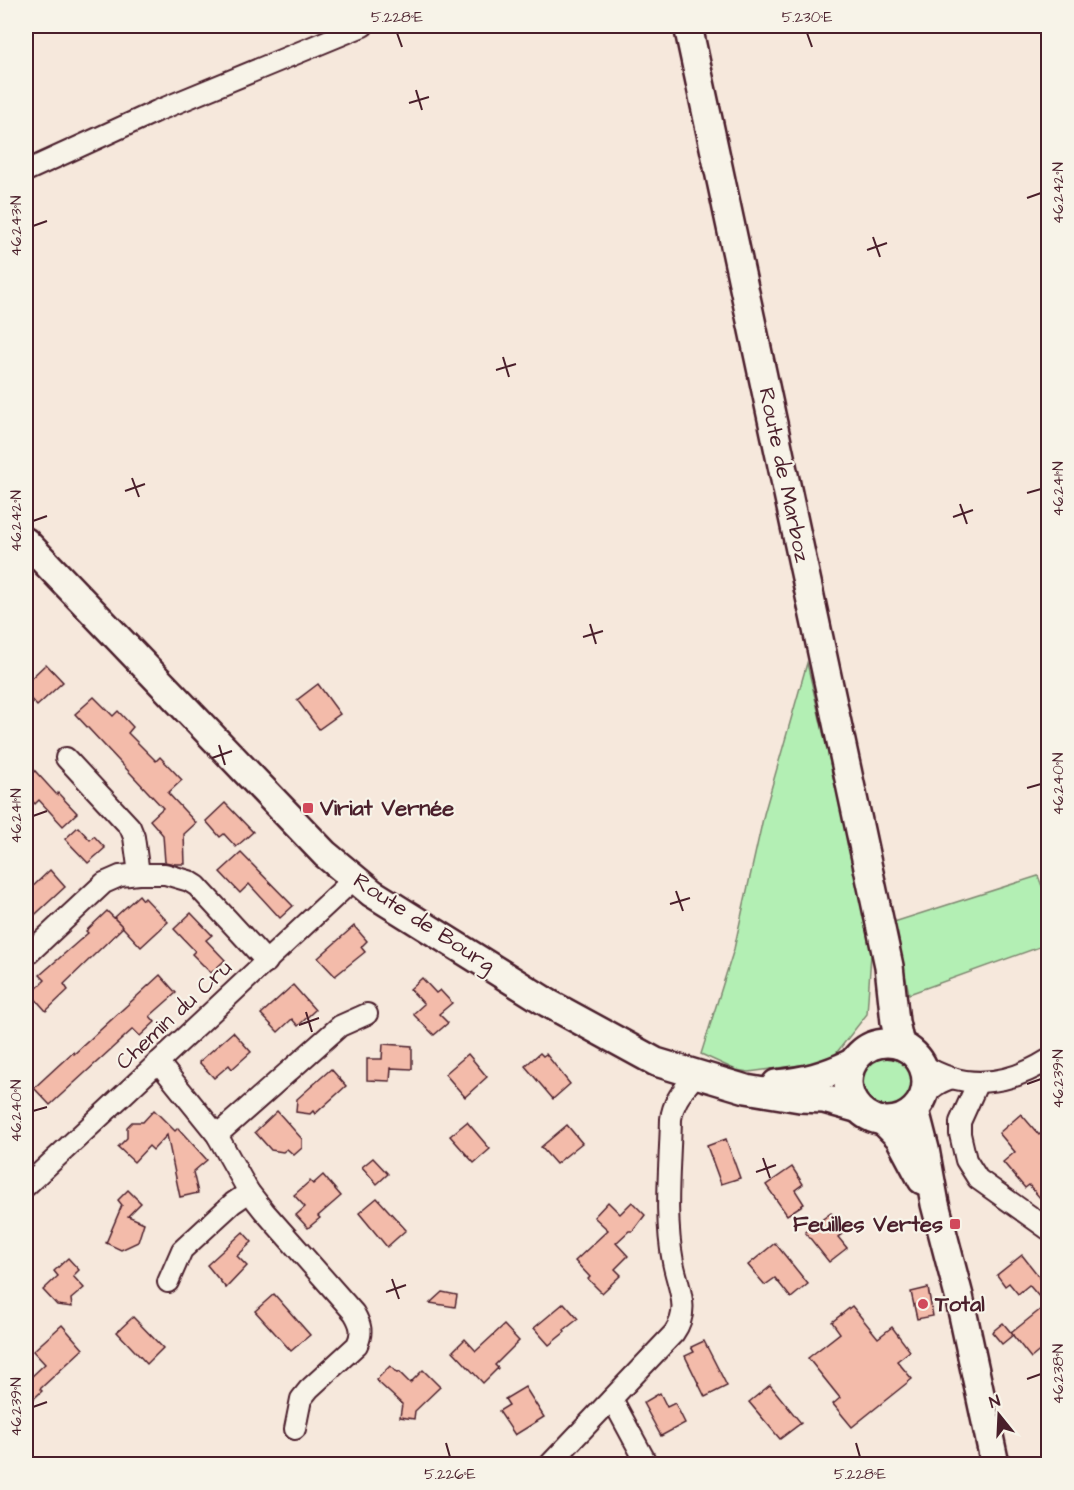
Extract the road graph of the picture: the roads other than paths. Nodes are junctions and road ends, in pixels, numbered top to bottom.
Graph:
1 (363, 26) edge
2 (688, 26) edge
3 (26, 171) edge
4 (26, 542) edge
5 (66, 758) dead end
6 (139, 874) junction
7 (354, 879) junction
8 (26, 956) edge
9 (267, 962) junction
10 (368, 1014) dead end
11 (887, 1045) junction
12 (1048, 1060) edge
13 (158, 1062) junction
14 (852, 1063) junction
15 (923, 1065) junction
16 (708, 1078) junction
17 (953, 1078) junction
18 (978, 1082) junction
19 (919, 1104) junction
20 (856, 1108) junction
21 (884, 1122) junction
22 (217, 1136) junction
23 (26, 1186) edge
24 (249, 1192) junction
25 (935, 1204) junction
26 (1048, 1229) edge
27 (168, 1282) dead end
28 (612, 1399) junction
29 (295, 1429) dead end
30 (550, 1464) edge
31 (646, 1464) edge
32 (995, 1464) edge

1 - 3 street
2 - 11 main road, Route de Marboz
4 - 7 main road, Route de Bourg
5 - 6 street
6 - 8 street
6 - 9 street
7 - 9 street, Chemin du Cru
7 - 16 main road, Route de Bourg
9 - 13 street, Chemin du Cru
10 - 22 street
11 - 14 main road
11 - 15 main road
12 - 18 street
13 - 22 street
13 - 23 street, Chemin du Cru
14 - 16 main road, Route de Bourg
14 - 20 main road
15 - 17 street
15 - 19 main road
16 - 20 main road, Route de Bourg
16 - 28 street
17 - 18 street
17 - 19 street
18 - 26 street
19 - 21 main road
19 - 25 main road
20 - 21 main road
21 - 25 main road
22 - 24 street
24 - 27 street
24 - 29 street
25 - 32 main road
28 - 30 street
28 - 31 street

